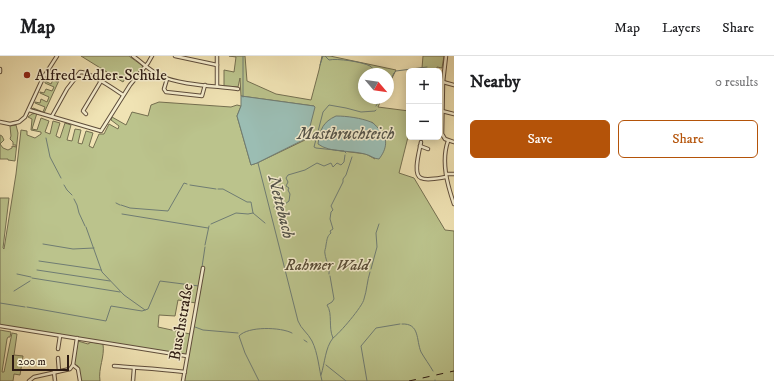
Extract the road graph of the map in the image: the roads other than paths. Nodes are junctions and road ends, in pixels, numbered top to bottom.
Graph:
1 (57, 56) edge
2 (133, 56) edge
3 (152, 56) edge
4 (175, 56) edge
5 (217, 56) edge
6 (446, 56) edge
7 (190, 57) edge
8 (217, 65) junction
9 (145, 66) junction
10 (167, 79) junction
11 (101, 81) junction
12 (443, 82) junction
13 (205, 85) junction
14 (454, 85) edge
15 (217, 86) junction
16 (238, 89) dead end
17 (123, 95) junction
18 (29, 110) junction
19 (442, 111) joint
20 (86, 114) dead end
21 (454, 114) edge
22 (52, 116) junction
23 (0, 122) edge
24 (442, 134) edge
25 (448, 141) junction
26 (421, 142) dead end
27 (454, 142) edge
28 (420, 146) junction
29 (428, 149) dead end
30 (454, 174) edge
31 (446, 176) junction
32 (453, 197) edge
33 (454, 204) edge
34 (203, 268) dead end
35 (0, 326) edge
36 (60, 336) junction
37 (77, 338) junction
38 (58, 349) dead end
39 (187, 356) junction
40 (58, 358) dead end
41 (73, 365) junction
42 (114, 366) dead end
43 (76, 367) junction
44 (134, 368) junction
45 (70, 369) junction
46 (59, 371) junction
47 (54, 372) junction
48 (185, 372) junction
49 (29, 381) edge
50 (55, 381) edge
51 (80, 381) edge
52 (133, 381) edge
53 (183, 381) edge

1 - 18 street
2 - 9 street
3 - 9 street
4 - 7 street
5 - 8 street
6 - 12 street
7 - 8 street
8 - 15 street
9 - 10 street
9 - 17 street
10 - 13 street
10 - 13 street
11 - 17 street
11 - 20 street
11 - 22 street
12 - 14 street
12 - 19 street
13 - 15 street
15 - 16 street
17 - 22 street
18 - 22 street
18 - 23 street
19 - 21 street
24 - 25 street
25 - 27 street
25 - 31 street
26 - 28 street
28 - 29 street
28 - 31 street
30 - 31 street
31 - 32 street
32 - 33 street
34 - 39 street, Buschstraße
35 - 36 street
36 - 37 street
36 - 38 street
37 - 39 street
37 - 41 street
39 - 48 street, Buschstraße
40 - 46 street
41 - 43 street
41 - 45 street
42 - 44 street
43 - 45 street
43 - 51 street
44 - 48 street
44 - 52 street
45 - 46 street
46 - 47 street
47 - 49 street
47 - 50 street
48 - 53 street, Buschstraße

